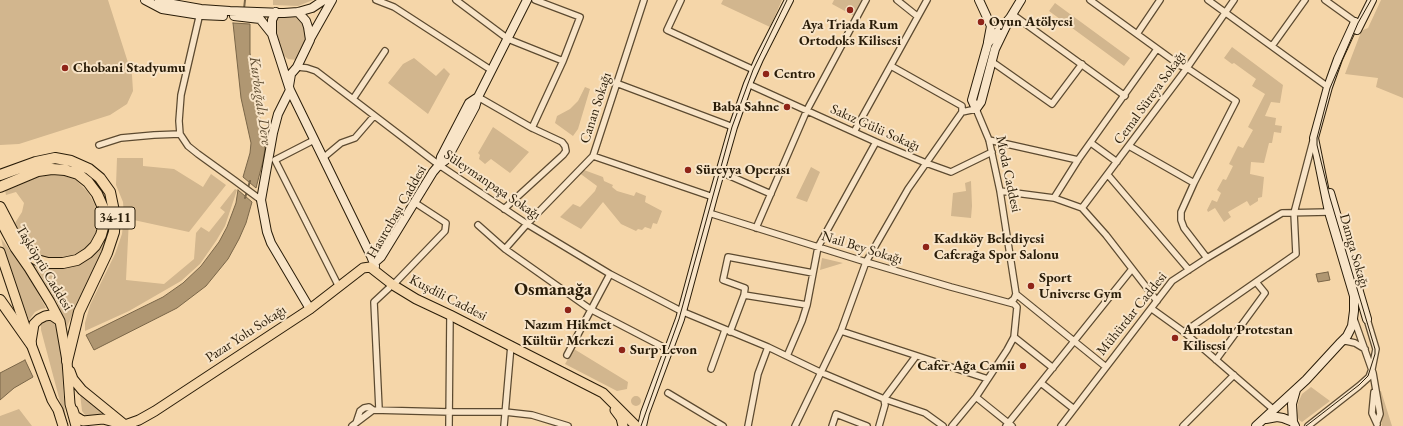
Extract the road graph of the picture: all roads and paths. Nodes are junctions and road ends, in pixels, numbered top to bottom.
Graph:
1 (144, 0) edge
2 (160, 0) edge
3 (324, 0) edge
4 (332, 0) edge
5 (376, 0) edge
6 (397, 0) edge
7 (456, 0) edge
8 (527, 0) edge
9 (535, 0) edge
10 (644, 0) edge
11 (681, 0) edge
12 (789, 0) edge
13 (866, 0) edge
14 (897, 0) edge
15 (927, 0) edge
16 (979, 0) edge
17 (1021, 0) edge
18 (1090, 0) edge
19 (1160, 0) edge
20 (1208, 0) edge
21 (1234, 0) edge
22 (1305, 0) edge
23 (1326, 0) edge
24 (1372, 0) edge
25 (394, 7) junction
26 (200, 12) junction
27 (276, 12) junction
28 (298, 12) junction
29 (1225, 13) junction
30 (255, 15) junction
31 (918, 16) junction
32 (1011, 16) junction
33 (1357, 23) junction
34 (272, 34) junction
35 (1137, 34) junction
36 (508, 39) junction
37 (310, 40) junction
38 (988, 43) junction
39 (1272, 46) junction
40 (1157, 49) junction
41 (385, 51) dead end
42 (563, 61) junction
43 (991, 61) junction
44 (281, 64) junction
45 (1082, 64) junction
46 (891, 66) junction
47 (297, 68) junction
48 (1187, 68) junction
49 (492, 70) junction
50 (754, 70) junction
51 (616, 83) junction
52 (748, 84) junction
53 (1328, 87) junction
54 (290, 90) junction
55 (1125, 96) junction
56 (478, 97) junction
57 (353, 99) junction
58 (972, 100) junction
59 (962, 109) junction
60 (976, 109) junction
61 (807, 110) junction
62 (374, 116) junction
63 (733, 127) junction
64 (532, 128) junction
65 (854, 132) junction
66 (180, 134) junction
67 (1314, 138) junction
68 (314, 140) junction
69 (989, 140) junction
70 (876, 142) junction
71 (1091, 143) junction
72 (99, 145) dead end
73 (1129, 146) junction
74 (992, 152) junction
75 (593, 156) junction
76 (323, 158) junction
77 (275, 160) junction
78 (1078, 160) junction
79 (1117, 162) junction
80 (267, 163) junction
81 (926, 164) junction
82 (439, 165) junction
83 (721, 172) junction
84 (0, 175) edge
85 (1108, 175) junction
86 (1194, 183) junction
87 (0, 187) edge
88 (1000, 190) junction
89 (771, 194) junction
90 (713, 197) junction
91 (258, 198) junction
92 (1054, 198) junction
93 (417, 204) junction
94 (0, 208) edge
95 (1082, 208) junction
96 (504, 209) junction
97 (1329, 212) junction
98 (709, 213) junction
99 (1294, 213) junction
100 (0, 220) edge
101 (527, 224) junction
102 (478, 225) dead end
103 (756, 228) junction
104 (818, 247) junction
105 (505, 249) junction
106 (0, 252) edge
107 (1207, 258) junction
108 (866, 262) junction
109 (375, 267) junction
110 (1132, 269) junction
111 (1189, 270) junction
112 (813, 273) junction
113 (610, 274) junction
114 (1256, 282) junction
115 (339, 287) junction
116 (391, 287) junction
117 (1016, 294) junction
118 (744, 295) junction
119 (0, 300) edge
120 (1157, 301) junction
121 (1010, 302) junction
122 (807, 305) junction
123 (310, 309) junction
124 (590, 309) junction
125 (1152, 310) junction
126 (682, 312) junction
127 (450, 315) junction
128 (1354, 318) junction
129 (1367, 319) joint
130 (60, 321) junction
131 (727, 331) junction
132 (841, 331) junction
133 (1184, 332) junction
134 (1014, 337) junction
135 (1074, 341) junction
136 (1342, 342) junction
137 (31, 344) junction
138 (511, 345) junction
139 (768, 347) junction
140 (669, 350) junction
141 (1366, 351) junction
142 (567, 354) dead end
143 (787, 356) junction
144 (916, 356) junction
145 (1216, 360) junction
146 (66, 361) junction
147 (1106, 367) junction
148 (1053, 368) junction
149 (711, 369) dead end
150 (1372, 369) junction
151 (820, 372) junction
152 (1234, 376) junction
153 (988, 379) junction
154 (1042, 383) junction
155 (1297, 388) junction
156 (603, 393) junction
157 (668, 394) dead end
158 (976, 397) junction
159 (884, 399) junction
160 (52, 400) junction
161 (70, 404) junction
162 (1074, 409) junction
163 (376, 410) junction
164 (1274, 410) junction
165 (450, 412) junction
166 (505, 412) junction
167 (1264, 419) junction
168 (92, 421) junction
169 (354, 424) edge
170 (1295, 424) edge
171 (1378, 424) edge
172 (126, 425) edge
173 (1009, 425) edge
174 (59, 426) edge
175 (63, 426) edge
176 (76, 426) edge
177 (84, 426) edge
178 (449, 426) edge
179 (504, 426) edge
180 (568, 426) edge
181 (623, 426) edge
182 (636, 426) edge
183 (642, 426) edge
184 (723, 426) edge
185 (748, 426) edge
186 (795, 426) edge
187 (832, 426) edge
188 (867, 426) edge
189 (879, 426) edge
190 (943, 426) edge
191 (952, 426) edge
192 (1061, 426) edge
193 (1183, 426) edge
194 (1256, 426) edge
195 (1308, 426) edge

1 - 26 street
2 - 26 street
3 - 28 street
4 - 37 street
5 - 25 street
6 - 25 street
7 - 36 street
8 - 36 street, Hasırcıbaşı Caddesi
9 - 42 street
10 - 51 street, Canan Sokağı
11 - 50 street
12 - 50 street
13 - 61 street
14 - 31 street
15 - 31 street
16 - 38 street
17 - 32 street
18 - 35 street
19 - 35 street
20 - 29 street
21 - 29 street, Cemal Süreya Sokağı
22 - 39 street
23 - 33 street
24 - 33 street
25 - 49 street
26 - 30 street
26 - 66 street
27 - 28 street
27 - 30 street
27 - 34 street, Kuşdili Caddesi
28 - 37 street
29 - 39 street
29 - 48 street, Cemal Süreya Sokağı
30 - 34 street
31 - 46 street
32 - 38 street
32 - 43 street
32 - 45 street
33 - 53 street
33 - 129 street, Damga Sokağı
34 - 44 street, Kuşdili Caddesi
35 - 40 street
36 - 42 street
36 - 49 street, Hasırcıbaşı Caddesi
37 - 47 street
38 - 58 street
39 - 53 street
40 - 48 street
40 - 55 street
41 - 57 street
42 - 64 street
43 - 45 street
43 - 60 street
44 - 47 street
44 - 54 street, Kuşdili Caddesi
45 - 55 street
46 - 59 street
46 - 65 street
47 - 54 street
47 - 57 street, Süleymanpaşa Sokağı
48 - 73 street, Cemal Süreya Sokağı
48 - 86 street
49 - 56 street, Hasırcıbaşı Caddesi
50 - 52 street
51 - 63 street
51 - 75 street, Canan Sokağı
52 - 61 street, Sakız Gülü Sokağı
52 - 63 street
53 - 67 street
54 - 68 street, Kuşdili Caddesi
54 - 80 street
55 - 71 street
56 - 64 street
56 - 82 street, Hasırcıbaşı Caddesi
57 - 62 street, Süleymanpaşa Sokağı
58 - 59 street
58 - 60 street, Moda Caddesi
59 - 60 street
59 - 81 street
60 - 69 street, Moda Caddesi
61 - 65 street, Sakız Gülü Sokağı
61 - 89 street
62 - 76 street
62 - 82 street, Süleymanpaşa Sokağı
63 - 83 street
64 - 96 street
65 - 70 street, Sakız Gülü Sokağı
66 - 72 street
66 - 91 street
67 - 97 street, Damga Sokağı
67 - 99 street
68 - 76 street, Kuşdili Caddesi
68 - 77 street
69 - 74 street, Moda Caddesi
69 - 78 street
70 - 81 street, Sakız Gülü Sokağı
70 - 104 street
71 - 78 street
71 - 79 street
73 - 79 street, Cemal Süreya Sokağı
73 - 86 street
74 - 81 street, Sakız Gülü Sokağı
74 - 88 street, Moda Caddesi
75 - 90 street
75 - 101 street, Canan Sokağı
76 - 109 street, Kuşdili Caddesi
77 - 80 street
77 - 115 street
78 - 92 street
79 - 85 street, Cemal Süreya Sokağı
80 - 91 street
81 - 108 street
82 - 93 street, Hasırcıbaşı Caddesi
82 - 96 street, Süleymanpaşa Sokağı
82 - 109 street, Hasırcıbaşı Caddesi
83 - 89 street
83 - 90 street
84 - 146 highway, 34-11
85 - 95 street, Cemal Süreya Sokağı
85 - 111 street
86 - 107 street
87 - 94 highway, 34-11
88 - 92 street
88 - 117 street, Moda Caddesi
89 - 103 street
90 - 98 street
91 - 123 street
92 - 95 street
93 - 109 street, Hasırcıbaşı Caddesi
93 - 116 street
95 - 110 street
96 - 101 street, Süleymanpaşa Sokağı
97 - 99 street, Mühürdar Caddesi
97 - 128 street, Damga Sokağı
98 - 103 street, Nail Bey Sokağı
98 - 126 street
99 - 107 street, Mühürdar Caddesi
99 - 114 street
100 - 130 main road, Taşköprü Caddesi
101 - 105 street, Canan Sokağı
101 - 113 street, Süleymanpaşa Sokağı
102 - 105 street
103 - 104 street, Nail Bey Sokağı
104 - 108 street, Nail Bey Sokağı
104 - 112 street
105 - 124 street
106 - 137 main road
107 - 111 street, Mühürdar Caddesi
108 - 121 street, Nail Bey Sokağı
108 - 132 street
109 - 115 main road, Pazar Yolu Sokağı
109 - 116 main road, Kuşdili Caddesi
110 - 120 street
110 - 135 street
111 - 120 street, Mühürdar Caddesi
112 - 118 street
112 - 122 street
113 - 124 street
113 - 126 street, Süleymanpaşa Sokağı
114 - 133 street
114 - 145 street
115 - 123 main road, Pazar Yolu Sokağı
116 - 127 main road, Kuşdili Caddesi
116 - 163 street
117 - 121 street
117 - 135 street
118 - 122 street
118 - 131 street
119 - 137 highway
120 - 125 street, Mühürdar Caddesi
121 - 134 street
122 - 143 street
123 - 172 main road, Pazar Yolu Sokağı
124 - 140 street
124 - 142 street
125 - 133 street
125 - 147 street, Mühürdar Caddesi
126 - 131 street, Süleymanpaşa Sokağı
126 - 140 street
127 - 138 main road, Kuşdili Caddesi
127 - 165 street
128 - 136 street
128 - 141 street, Damga Sokağı
129 - 150 street, Damga Sokağı
130 - 137 main road
130 - 146 main road, Taşköprü Caddesi
131 - 139 street, Süleymanpaşa Sokağı
131 - 149 street
132 - 144 street
132 - 151 street
133 - 145 street
134 - 148 street
134 - 153 street
135 - 147 street
135 - 148 street
136 - 141 street
136 - 155 street
137 - 160 main road
138 - 156 main road, Kuşdili Caddesi
138 - 166 street
139 - 143 street, Süleymanpaşa Sokağı
139 - 185 street
140 - 183 street
141 - 150 street, Damga Sokağı
143 - 151 street, Süleymanpaşa Sokağı
144 - 153 street
144 - 159 street
145 - 152 street
146 - 161 main road, Taşköprü Caddesi
146 - 172 main road
147 - 162 street, Mühürdar Caddesi
148 - 154 street
150 - 171 street, Damga Sokağı
150 - 195 street
151 - 159 street, Süleymanpaşa Sokağı
151 - 186 street
152 - 164 street
152 - 193 street
153 - 158 street
154 - 162 street
154 - 173 street
155 - 164 street
155 - 170 street
156 - 181 main road
156 - 182 main road, Kuşdili Caddesi
157 - 184 street
158 - 173 street
158 - 191 street
159 - 189 street
159 - 190 street, Süleymanpaşa Sokağı
160 - 174 main road
160 - 175 main road
161 - 168 main road
161 - 176 main road, Taşköprü Caddesi
162 - 192 street, Mühürdar Caddesi
163 - 165 street
163 - 169 street
164 - 167 street
165 - 166 street
165 - 178 street
166 - 179 street
166 - 180 street
167 - 170 street
167 - 194 street
168 - 172 main road
168 - 177 street
187 - 188 street

